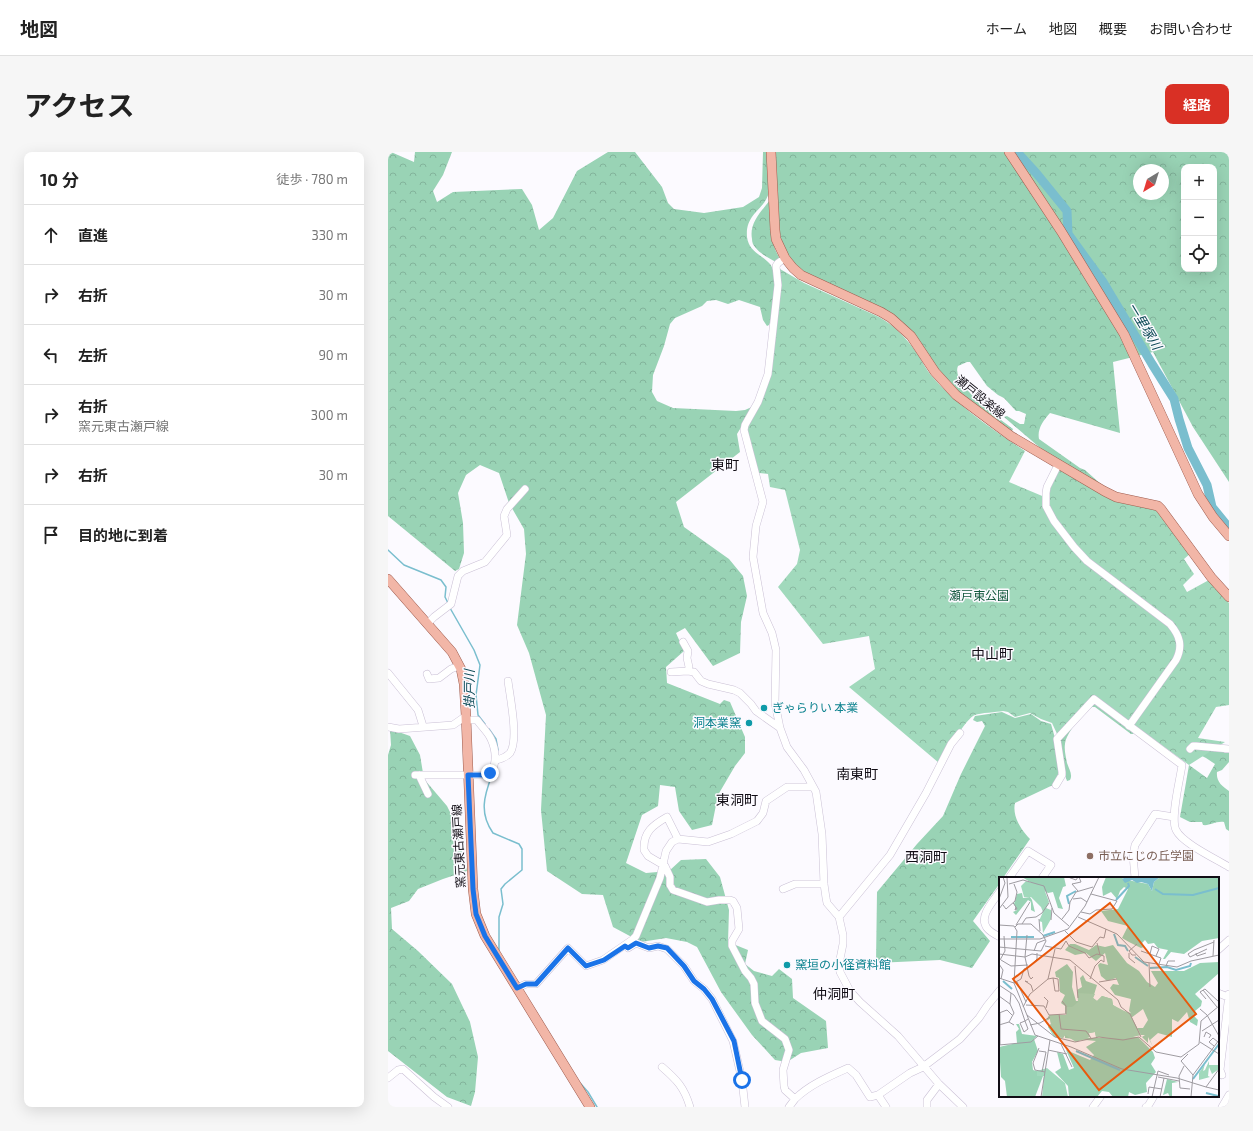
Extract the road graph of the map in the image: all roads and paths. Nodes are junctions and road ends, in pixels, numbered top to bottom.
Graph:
1 (772, 152) edge
2 (1009, 152) edge
3 (784, 258) junction
4 (1058, 465) junction
5 (525, 489) dead end
6 (1229, 536) edge
7 (388, 579) edge
8 (1229, 597) edge
9 (428, 623) junction
10 (683, 642) dead end
11 (459, 666) junction
12 (688, 671) junction
13 (671, 672) dead end
14 (388, 673) edge
15 (427, 674) dead end
16 (508, 681) dead end
17 (466, 718) junction
18 (423, 726) junction
19 (1129, 726) junction
20 (388, 727) edge
21 (780, 728) junction
22 (960, 733) dead end
23 (1229, 749) edge
24 (1190, 750) dead end
25 (497, 760) junction
26 (468, 775) junction
27 (1056, 785) dead end
28 (813, 786) junction
29 (428, 794) dead end
30 (1174, 817) junction
31 (678, 839) junction
32 (662, 863) junction
33 (1229, 867) edge
34 (1010, 877) edge
35 (1043, 877) edge
36 (1135, 877) edge
37 (824, 884) junction
38 (783, 889) dead end
39 (999, 893) edge
40 (838, 917) junction
41 (999, 936) edge
42 (1229, 940) edge
43 (625, 946) junction
44 (1219, 949) edge
45 (517, 988) junction
46 (999, 991) edge
47 (1219, 993) edge
48 (1229, 995) edge
49 (1219, 1026) edge
50 (1226, 1027) junction
51 (1221, 1039) edge
52 (923, 1066) junction
53 (662, 1067) dead end
54 (1220, 1075) edge
55 (388, 1078) edge
56 (1229, 1078) edge
57 (939, 1084) junction
58 (878, 1095) junction
59 (1229, 1095) edge
60 (1153, 1097) edge
61 (795, 1099) junction
62 (1097, 1100) edge
63 (448, 1107) edge
64 (590, 1107) edge
65 (690, 1107) edge
66 (745, 1107) edge
67 (789, 1107) edge
68 (886, 1107) edge
69 (926, 1107) edge
70 (963, 1107) edge
71 (1101, 1107) edge
72 (1146, 1107) edge
73 (1222, 1107) edge

1 - 3 main road, 瀬戸設楽線
2 - 6 main road
3 - 4 main road, 瀬戸設楽線
3 - 21 street
4 - 8 main road, 瀬戸設楽線
4 - 19 street
5 - 9 street
7 - 9 main road, 窯元東古瀬戸線
9 - 11 main road, 窯元東古瀬戸線
10 - 12 street
11 - 15 street
11 - 17 main road, 窯元東古瀬戸線
12 - 13 street
12 - 21 street
14 - 18 street
16 - 25 street
17 - 18 street
17 - 25 street
17 - 26 main road, 窯元東古瀬戸線
18 - 20 street
19 - 27 street
19 - 30 street
21 - 28 street
22 - 40 street
23 - 24 street
25 - 26 street
26 - 29 street
26 - 45 main road, 窯元東古瀬戸線
28 - 31 street
28 - 37 street
30 - 33 street
30 - 36 street
31 - 32 street
31 - 32 street
32 - 43 street
32 - 61 street
34 - 35 street
37 - 38 street
37 - 40 street
39 - 41 street
40 - 52 street
42 - 44 street
43 - 45 street
43 - 66 street
45 - 64 main road, 窯元東古瀬戸線
46 - 52 street
47 - 48 street
48 - 50 street
49 - 50 street
50 - 51 street
51 - 54 street
52 - 57 street
52 - 58 street
53 - 65 street
54 - 56 street
55 - 63 street
57 - 69 street
57 - 70 street
58 - 61 street
58 - 68 street
59 - 73 street
60 - 72 street
61 - 67 street
62 - 71 street

